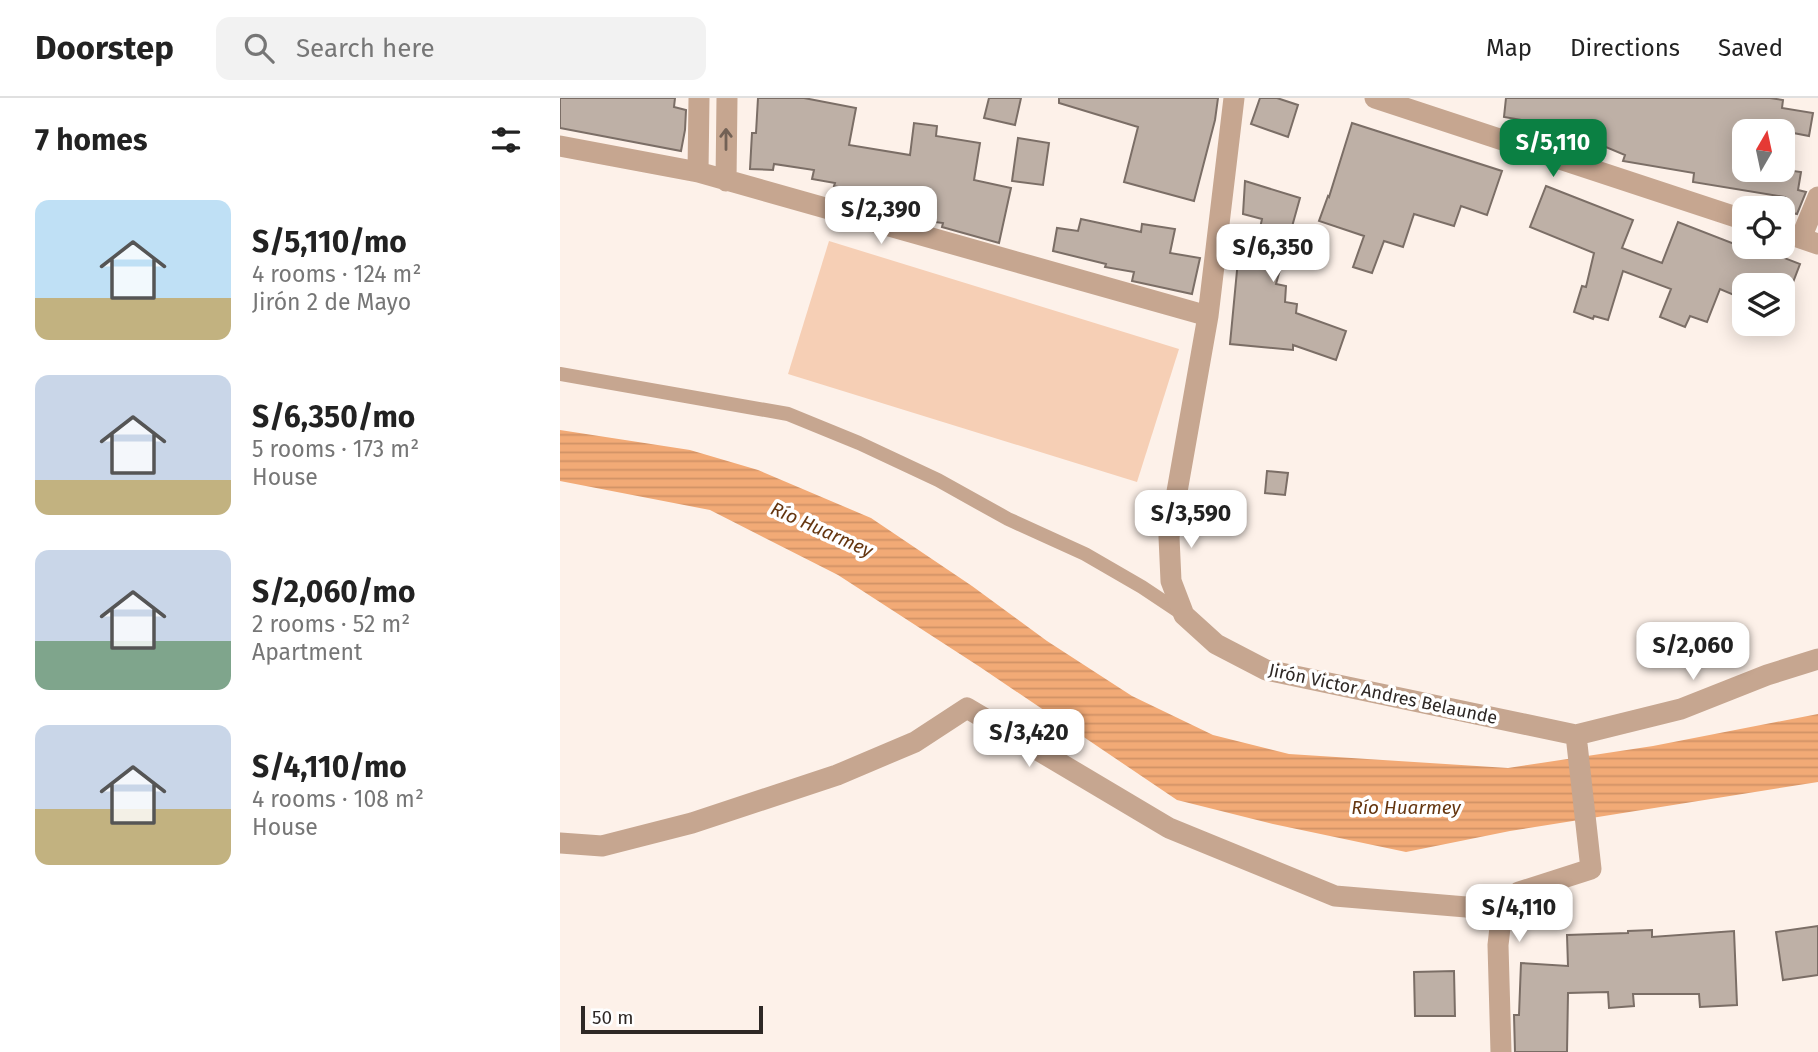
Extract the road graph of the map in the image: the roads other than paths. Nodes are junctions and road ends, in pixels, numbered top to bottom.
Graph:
1 (699, 98) edge
2 (727, 98) edge
3 (1234, 98) edge
4 (1375, 98) edge
5 (560, 146) edge
6 (698, 172) junction
7 (726, 181) junction
8 (1818, 197) edge
9 (1732, 215) edge
10 (1801, 238) edge
11 (1208, 316) junction
12 (560, 374) edge
13 (1184, 615) junction
14 (1818, 659) edge
15 (1576, 735) junction
16 (560, 843) edge
17 (1502, 910) junction
18 (1501, 1052) edge

1 - 6 street
7 -> 2 street
3 - 11 street, Jirón Victor Andres Belaunde
4 - 9 street
5 - 6 street
6 - 7 street
7 - 11 street
8 - 10 street
11 - 13 street, Jirón Victor Andres Belaunde
12 - 13 lane
13 - 15 street, Jirón Victor Andres Belaunde
14 - 15 street
15 - 17 street
16 - 17 street
17 - 18 street

